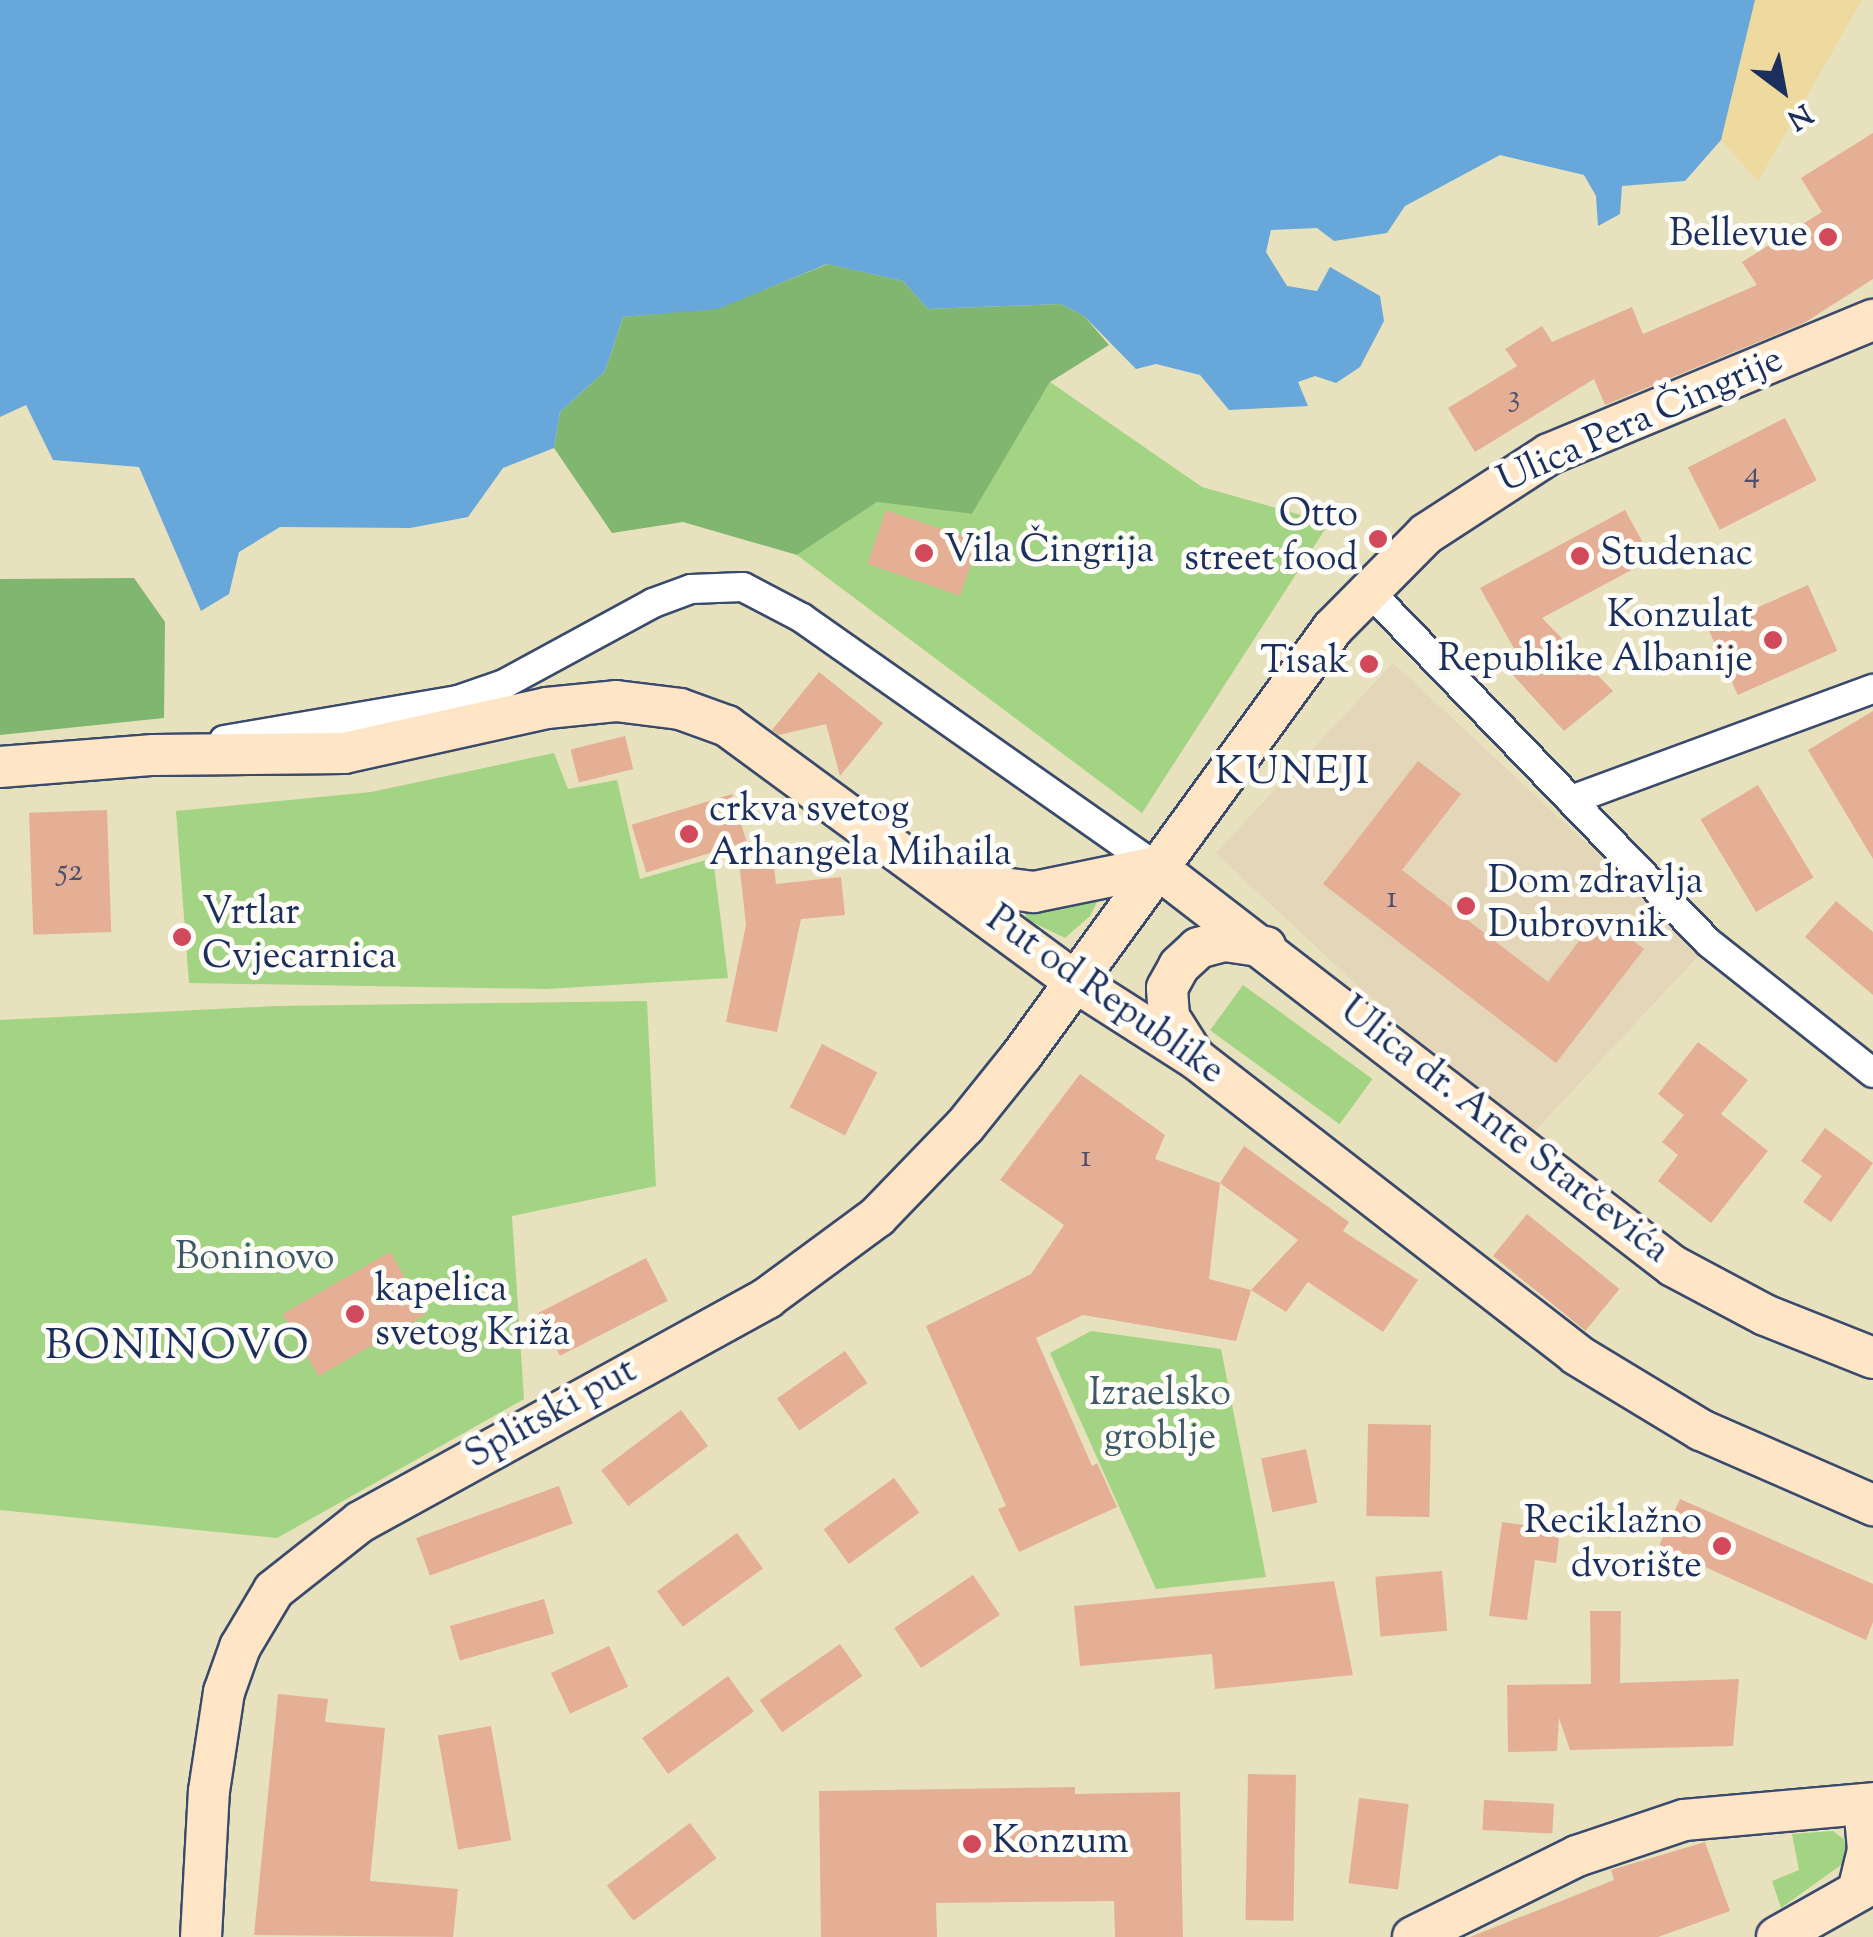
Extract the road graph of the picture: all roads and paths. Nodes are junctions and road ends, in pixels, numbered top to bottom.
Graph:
1 (1873, 320) edge
2 (1369, 590) junction
3 (1873, 689) edge
4 (154, 755) junction
5 (0, 767) edge
6 (1571, 800) junction
7 (1156, 868) junction
8 (939, 878) junction
9 (1266, 947) junction
10 (1074, 981) junction
11 (1196, 1058) junction
12 (1873, 1073) edge
13 (1873, 1358) edge
14 (1873, 1505) edge
15 (1869, 1804) edge
16 (1866, 1887) edge
17 (201, 1937) edge
18 (1413, 1937) edge
19 (1777, 1937) edge

1 - 2 main road, Ulica Pera Čingrije
2 - 6 street
2 - 7 main road, Ulica Pera Čingrije
3 - 6 street
4 - 5 main road, Put od Republike
4 - 7 street
4 - 8 main road, Put od Republike
6 - 12 street
7 - 8 main road
7 - 9 main road, Ulica dr. Ante Starčevića
7 - 10 main road, Splitski put
8 - 10 main road, Put od Republike
9 - 11 main road
9 - 13 main road, Ulica dr. Ante Starčevića
10 - 11 main road, Put od Republike
10 - 17 main road, Splitski put
11 - 14 main road, Put od Republike
15 - 16 main road
15 - 18 main road
16 - 19 main road

